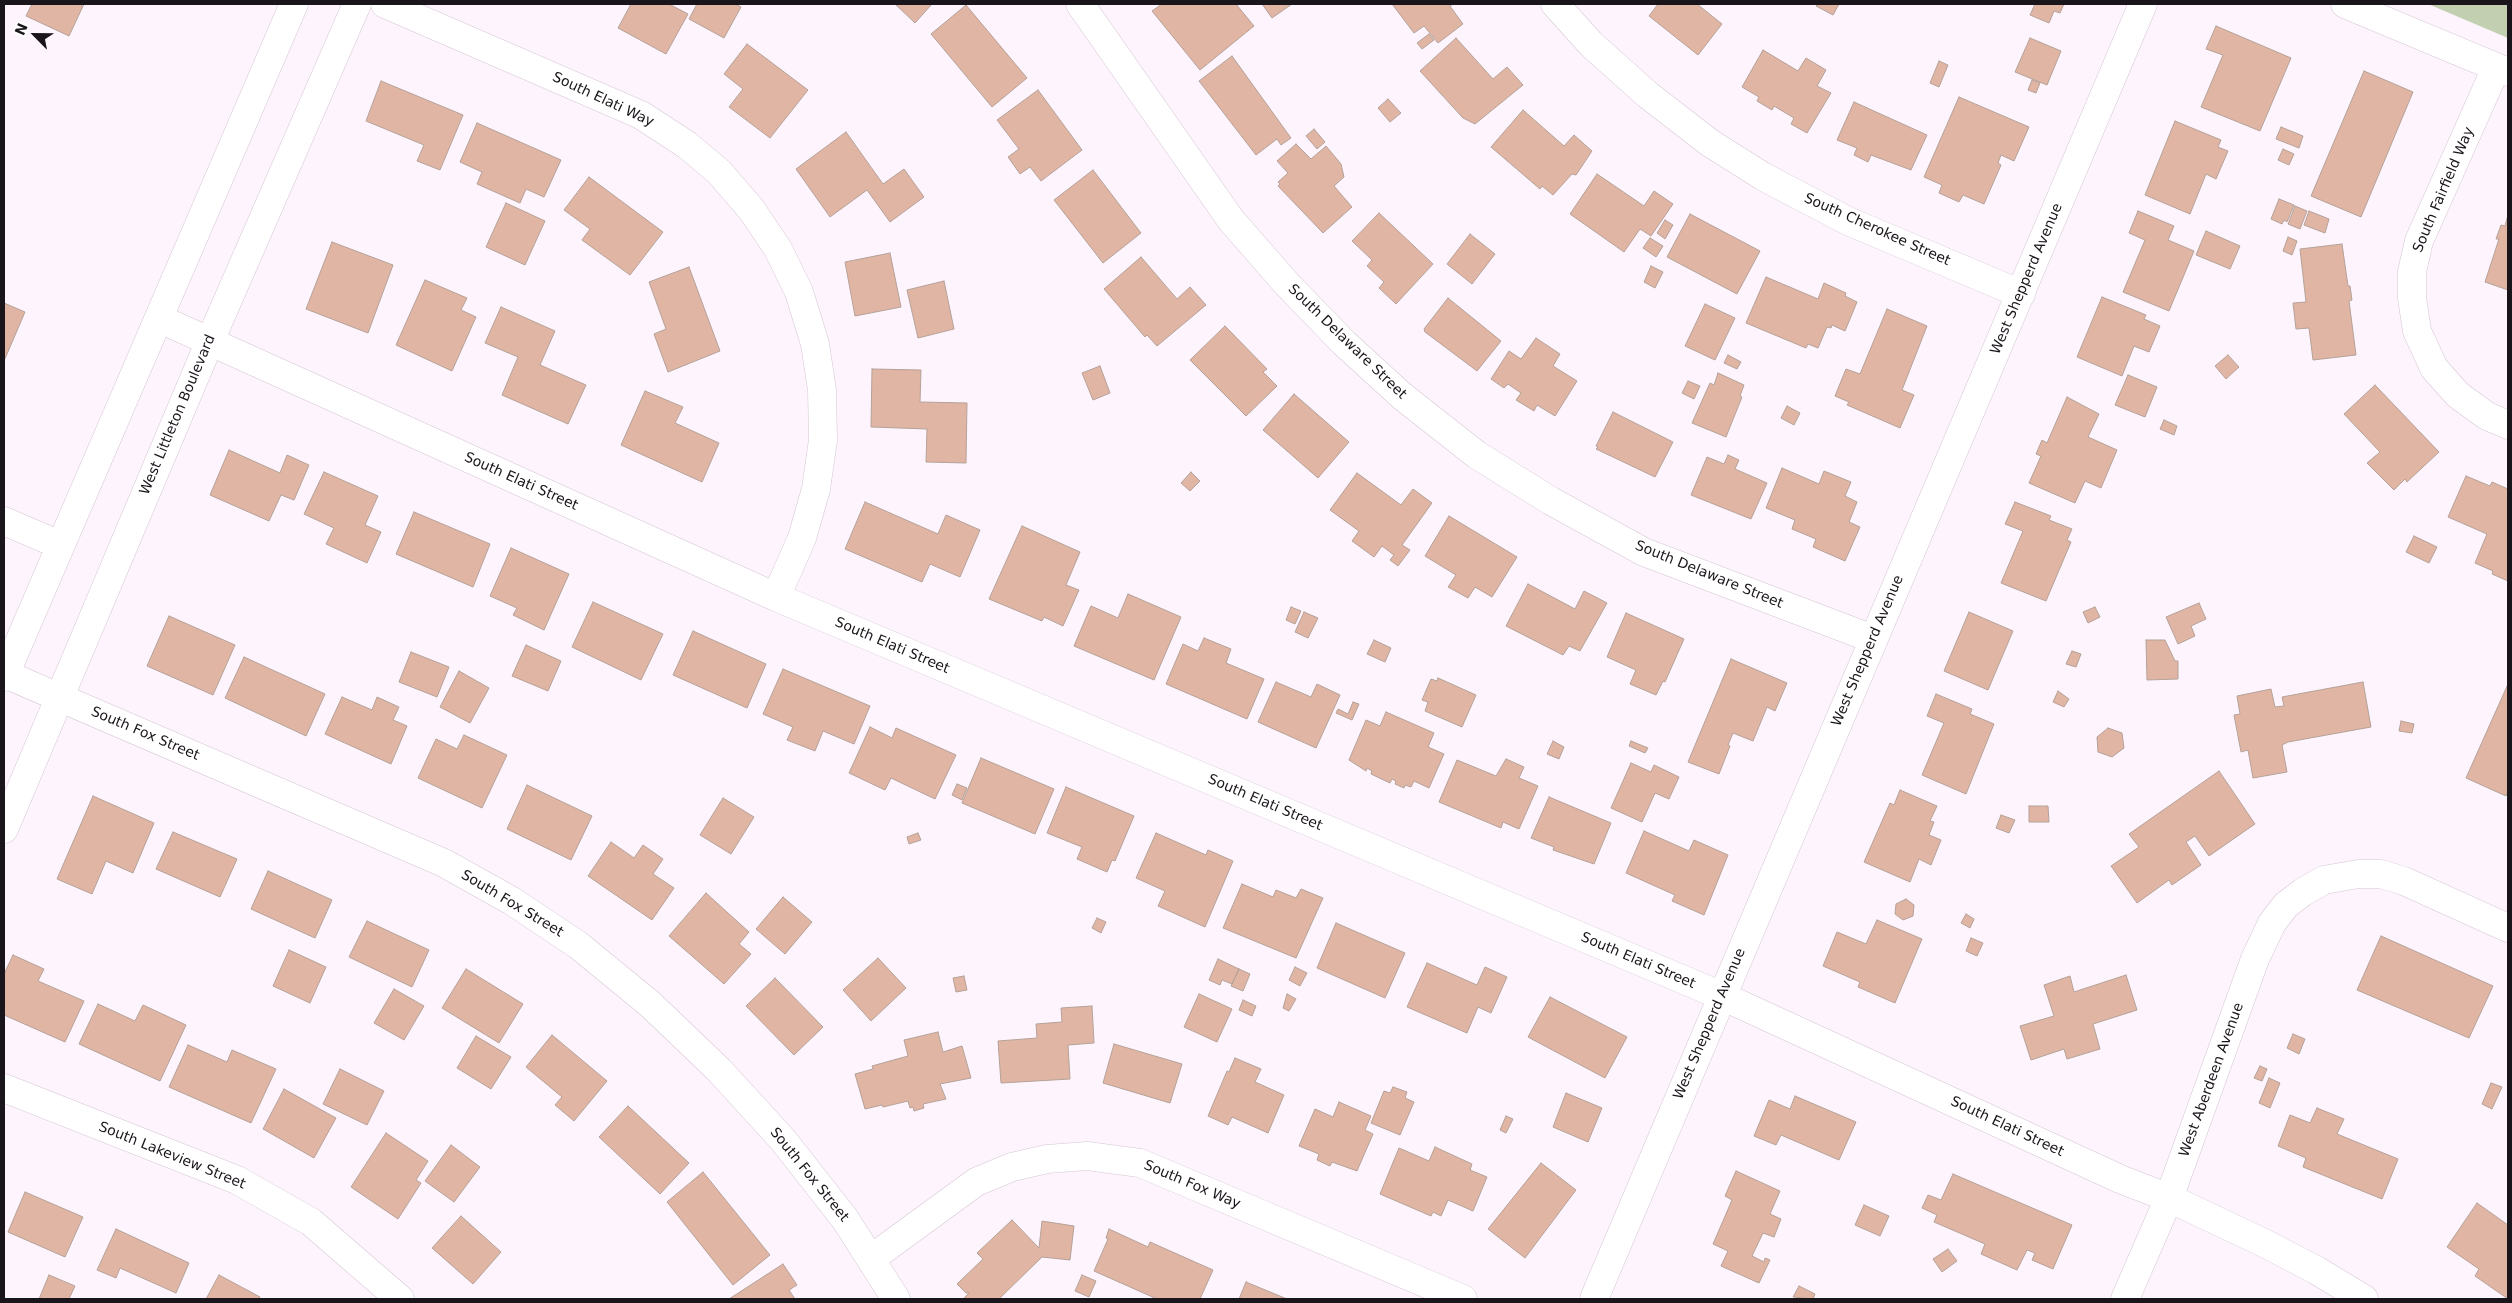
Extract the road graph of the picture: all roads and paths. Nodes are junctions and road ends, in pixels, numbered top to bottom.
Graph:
1 (294, 4) edge
2 (357, 4) edge
3 (385, 4) edge
4 (1080, 4) edge
5 (1555, 4) edge
6 (2144, 4) edge
7 (2345, 4) edge
8 (2502, 70) edge
9 (2021, 294) junction
10 (160, 319) junction
11 (210, 341) junction
12 (2508, 425) edge
13 (4, 521) edge
14 (60, 545) junction
15 (776, 597) junction
16 (1874, 639) junction
17 (4, 676) edge
18 (59, 697) junction
19 (4, 829) edge
20 (2508, 928) edge
21 (1722, 996) junction
22 (4, 1088) edge
23 (2168, 1198) junction
24 (872, 1258) junction
25 (400, 1299) edge
26 (896, 1299) edge
27 (1463, 1299) edge
28 (1594, 1299) edge
29 (2125, 1299) edge
30 (2364, 1299) edge

1 - 10 street
2 - 11 street, West Littleton Boulevard
3 - 15 street, South Elati Way
4 - 16 street, South Delaware Street
5 - 9 street, South Cherokee Street
6 - 9 street, West Shepperd Avenue
7 - 8 street
8 - 12 street, South Fairfield Way
9 - 16 street, West Shepperd Avenue
10 - 11 street, South Elati Street
10 - 14 street
11 - 15 street, South Elati Street
11 - 18 street, West Littleton Boulevard
13 - 14 street
14 - 17 street
15 - 21 street, South Elati Street
16 - 21 street, West Shepperd Avenue
17 - 18 street, South Fox Street
18 - 19 street, West Littleton Boulevard
18 - 24 street, South Fox Street
20 - 23 street, West Aberdeen Avenue
21 - 23 street, South Elati Street
21 - 28 street, West Shepperd Avenue
22 - 25 street, South Lakeview Street
23 - 29 street, West Aberdeen Avenue
23 - 30 street, South Elati Street
24 - 26 street, South Fox Street
24 - 27 street, South Fox Way

